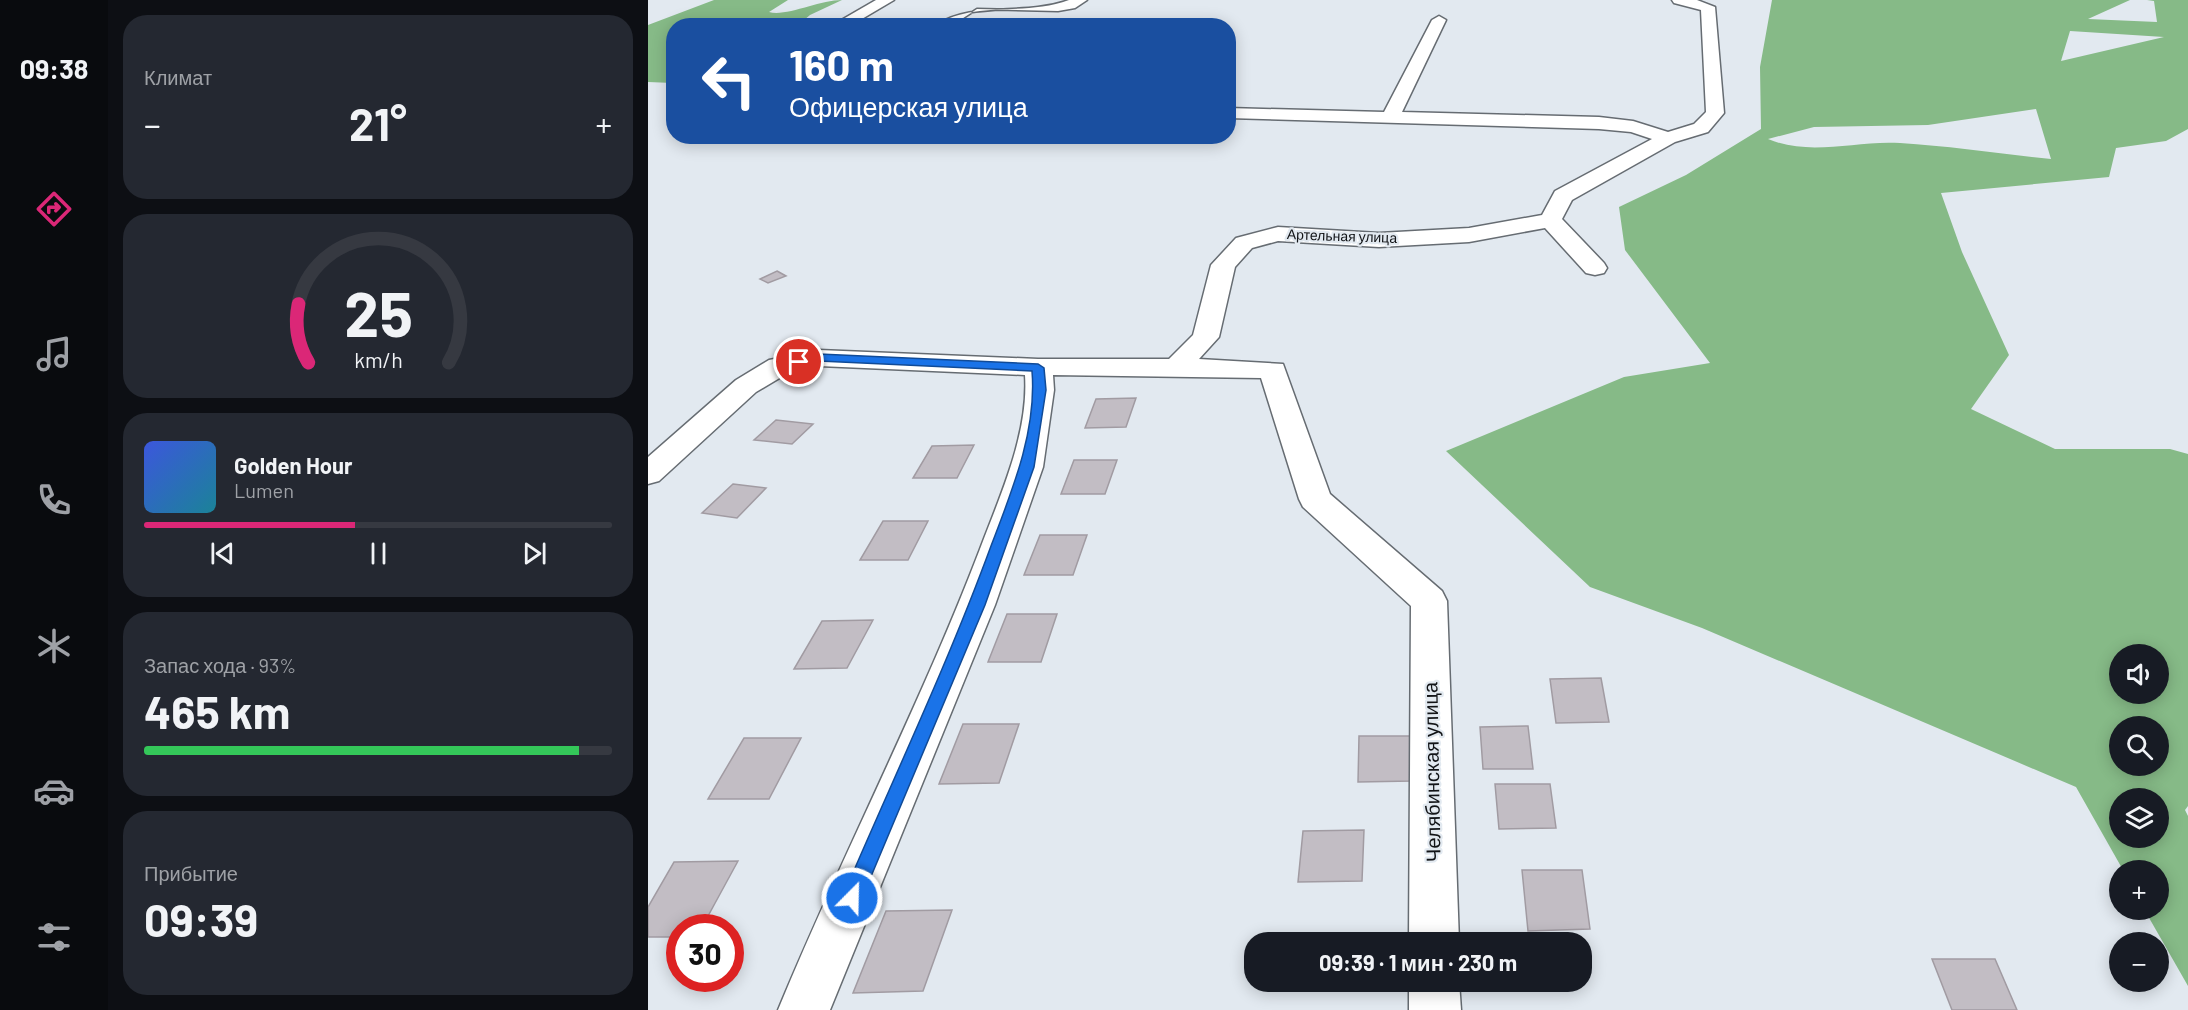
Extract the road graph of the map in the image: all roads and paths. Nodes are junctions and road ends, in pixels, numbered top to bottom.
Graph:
1 (887, 0) edge
2 (1080, 0) edge
3 (1686, 1) edge
4 (853, 18) edge
5 (953, 18) edge
6 (1439, 20) dead end
7 (1236, 113) edge
8 (1390, 117) junction
9 (1668, 138) junction
10 (1550, 220) junction
11 (1595, 268) dead end
12 (1176, 367) junction
13 (1038, 368) junction
14 (648, 474) edge
15 (1434, 932) edge
16 (1434, 992) edge
17 (804, 1010) edge
18 (1435, 1010) edge

1 - 4 street
2 - 5 street
3 - 9 street
6 - 8 street
7 - 8 street
8 - 9 street
9 - 10 street
10 - 11 street
10 - 12 street, Артельная улица
12 - 13 street
12 - 15 street, Челябинская улица
13 - 14 street
13 - 17 street
16 - 18 street

